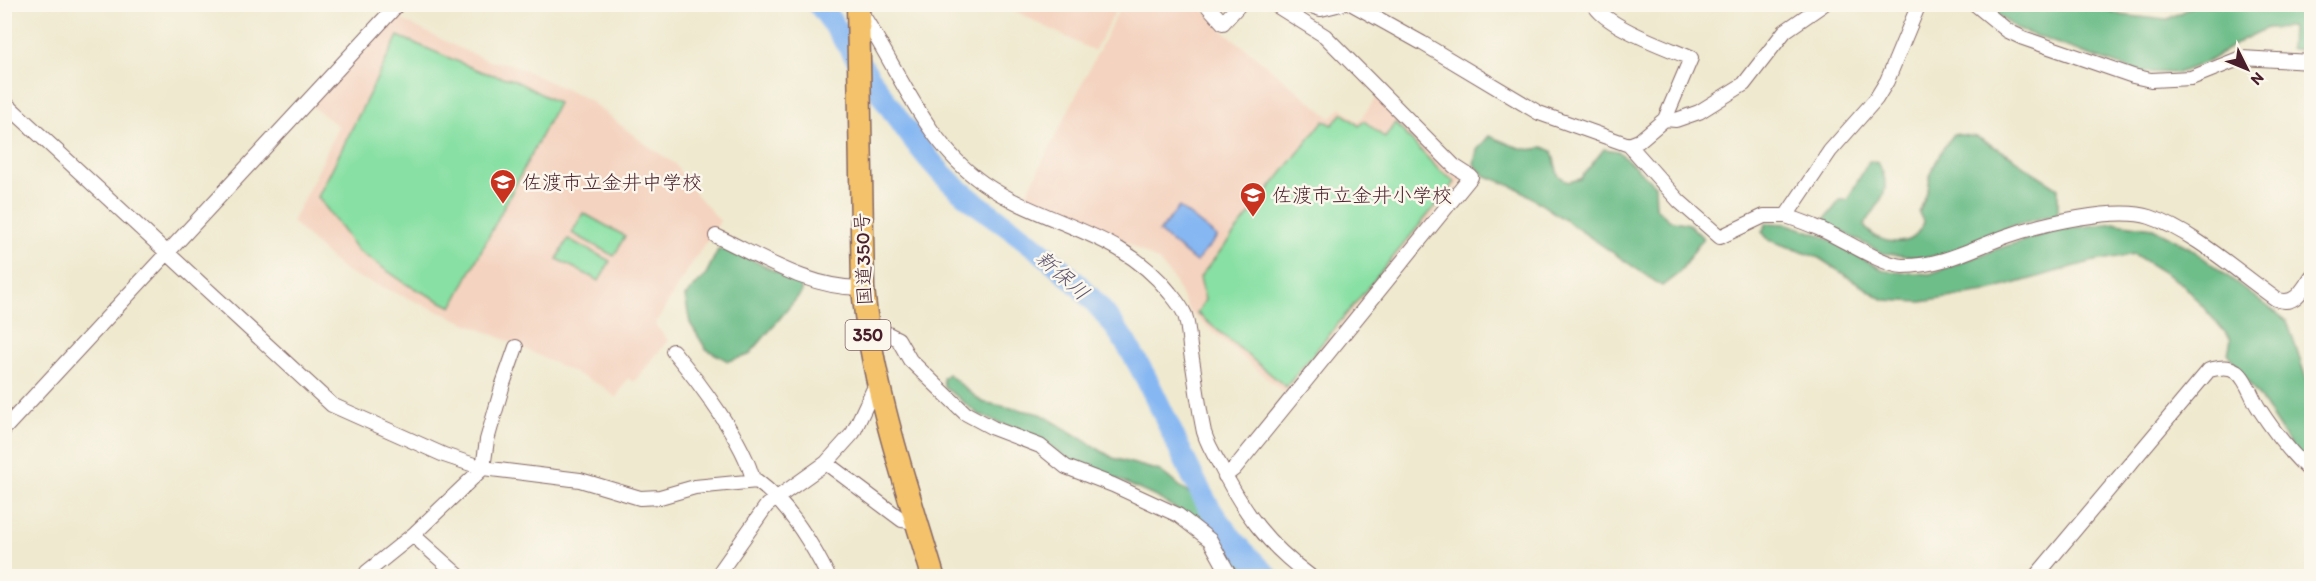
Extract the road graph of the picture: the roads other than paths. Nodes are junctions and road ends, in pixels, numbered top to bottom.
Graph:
1 (398, 4) edge
2 (1206, 4) edge
3 (1240, 4) edge
4 (1274, 4) edge
5 (1305, 4) edge
6 (1341, 4) edge
7 (1352, 4) edge
8 (1594, 4) edge
9 (1824, 4) edge
10 (1919, 4) edge
11 (1975, 4) edge
12 (857, 10) edge
13 (2312, 62) edge
14 (4, 102) edge
15 (1665, 119) junction
16 (1629, 145) junction
17 (1786, 216) junction
18 (716, 236) dead end
19 (167, 253) junction
20 (2312, 276) edge
21 (863, 288) junction
22 (867, 330) junction
23 (516, 346) dead end
24 (673, 351) dead end
25 (877, 382) junction
26 (4, 429) edge
27 (826, 463) junction
28 (483, 468) junction
29 (2312, 472) edge
30 (1225, 476) junction
31 (753, 480) junction
32 (776, 498) junction
33 (917, 522) junction
34 (412, 535) junction
35 (365, 576) edge
36 (459, 576) edge
37 (717, 576) edge
38 (828, 576) edge
39 (933, 576) edge
40 (1230, 576) edge
41 (1310, 576) edge
42 (2036, 576) edge

1 - 19 street
2 - 3 street
4 - 30 street
5 - 6 street
7 - 16 street
8 - 15 street
9 - 15 street
10 - 17 street
11 - 13 street
12 - 21 highway, 国道350号 / 350
12 - 30 street
14 - 19 street
15 - 16 street
16 - 17 street
17 - 20 street
18 - 21 street
19 - 26 street
19 - 28 street
21 - 22 highway, 国道350号 / 350
22 - 25 highway, 国道350号 / 350
22 - 40 street
23 - 28 street
24 - 31 street
25 - 27 street
25 - 33 highway, 国道350号 / 350
27 - 32 street
27 - 33 street
28 - 31 street
28 - 34 street
29 - 42 street
30 - 41 street
31 - 32 street
32 - 37 street
32 - 38 street
33 - 39 highway, 国道350号 / 350
34 - 35 street
34 - 36 street

